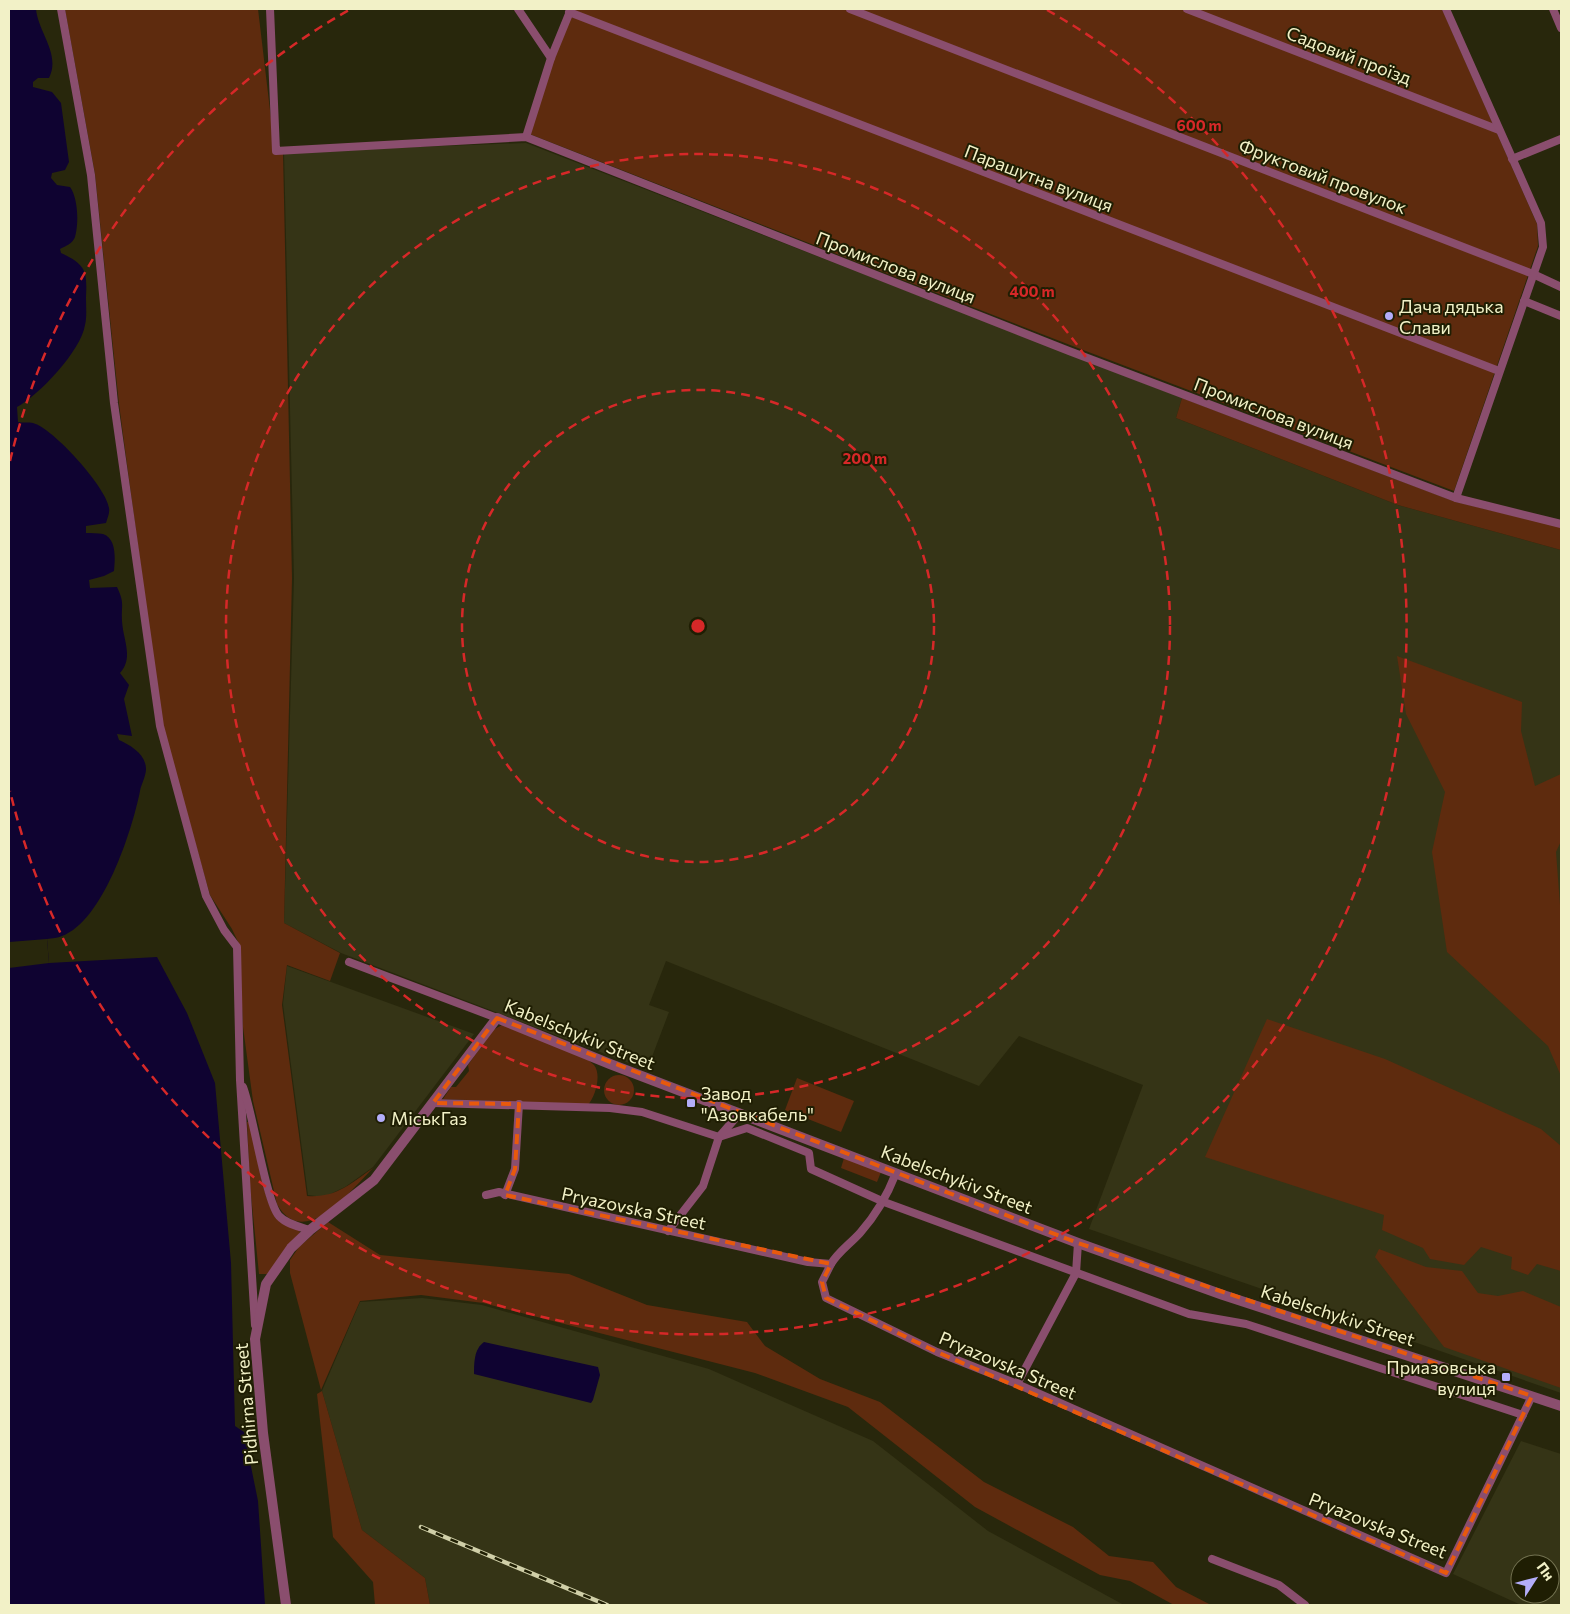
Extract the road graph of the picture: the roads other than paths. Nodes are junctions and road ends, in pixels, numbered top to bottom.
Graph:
1 (61, 9) edge
2 (270, 9) edge
3 (518, 9) edge
4 (850, 9) edge
5 (1187, 9) edge
6 (1446, 9) edge
7 (1553, 9) edge
8 (570, 10) edge
9 (1561, 28) edge
10 (551, 58) junction
11 (1500, 130) junction
12 (526, 137) junction
13 (1561, 139) edge
14 (1512, 158) junction
15 (1533, 274) junction
16 (1561, 287) edge
17 (1524, 301) junction
18 (1561, 316) edge
19 (1499, 372) junction
20 (1456, 498) junction
21 (1561, 524) edge
22 (349, 962) dead end
23 (497, 1018) junction
24 (240, 1080) junction
25 (433, 1103) junction
26 (519, 1104) junction
27 (740, 1113) junction
28 (719, 1137) junction
29 (896, 1172) junction
30 (486, 1195) dead end
31 (505, 1195) junction
32 (884, 1202) junction
33 (310, 1230) junction
34 (668, 1231) junction
35 (1078, 1244) junction
36 (831, 1264) junction
37 (1076, 1274) junction
38 (255, 1340) junction
39 (1017, 1384) junction
40 (1532, 1396) junction
41 (1561, 1406) edge
42 (1523, 1415) junction
43 (1212, 1559) dead end
44 (286, 1605) edge
45 (1305, 1605) edge

1 - 24 street
2 - 12 street
3 - 10 street
4 - 15 street, Фруктовий провулок
5 - 11 street, Садовий проїзд
6 - 11 street
7 - 9 street
8 - 10 street
8 - 19 street, Парашутна вулиця
10 - 12 street
11 - 14 street
12 - 20 street, Промислова вулиця
13 - 14 street
14 - 15 street
15 - 16 street, Фруктовий провулок
15 - 17 street
17 - 18 street
17 - 19 street
19 - 20 street
20 - 21 street, Промислова вулиця
22 - 23 street, Kabelschykiv Street
23 - 25 street, Pidhirna Street
23 - 27 street, Kabelschykiv Street
24 - 33 street
24 - 38 street
25 - 26 street
25 - 33 street, Pidhirna Street
26 - 28 street
26 - 31 street
27 - 28 street
27 - 29 street, Kabelschykiv Street
28 - 32 street, Kabelschykiv Street
28 - 34 street
29 - 32 street
29 - 35 street, Kabelschykiv Street
30 - 31 street, Pryazovska Street
31 - 34 street, Pryazovska Street
32 - 36 street
32 - 37 street, Kabelschykiv Street
33 - 38 street, Pidhirna Street
34 - 36 street, Pryazovska Street
35 - 37 street
35 - 40 street, Kabelschykiv Street
36 - 39 street, Pryazovska Street
37 - 39 street
37 - 42 street, Kabelschykiv Street
38 - 44 street, Pidhirna Street
39 - 42 street, Pryazovska Street
40 - 41 street, Kabelschykiv Street
40 - 42 street
43 - 45 street

